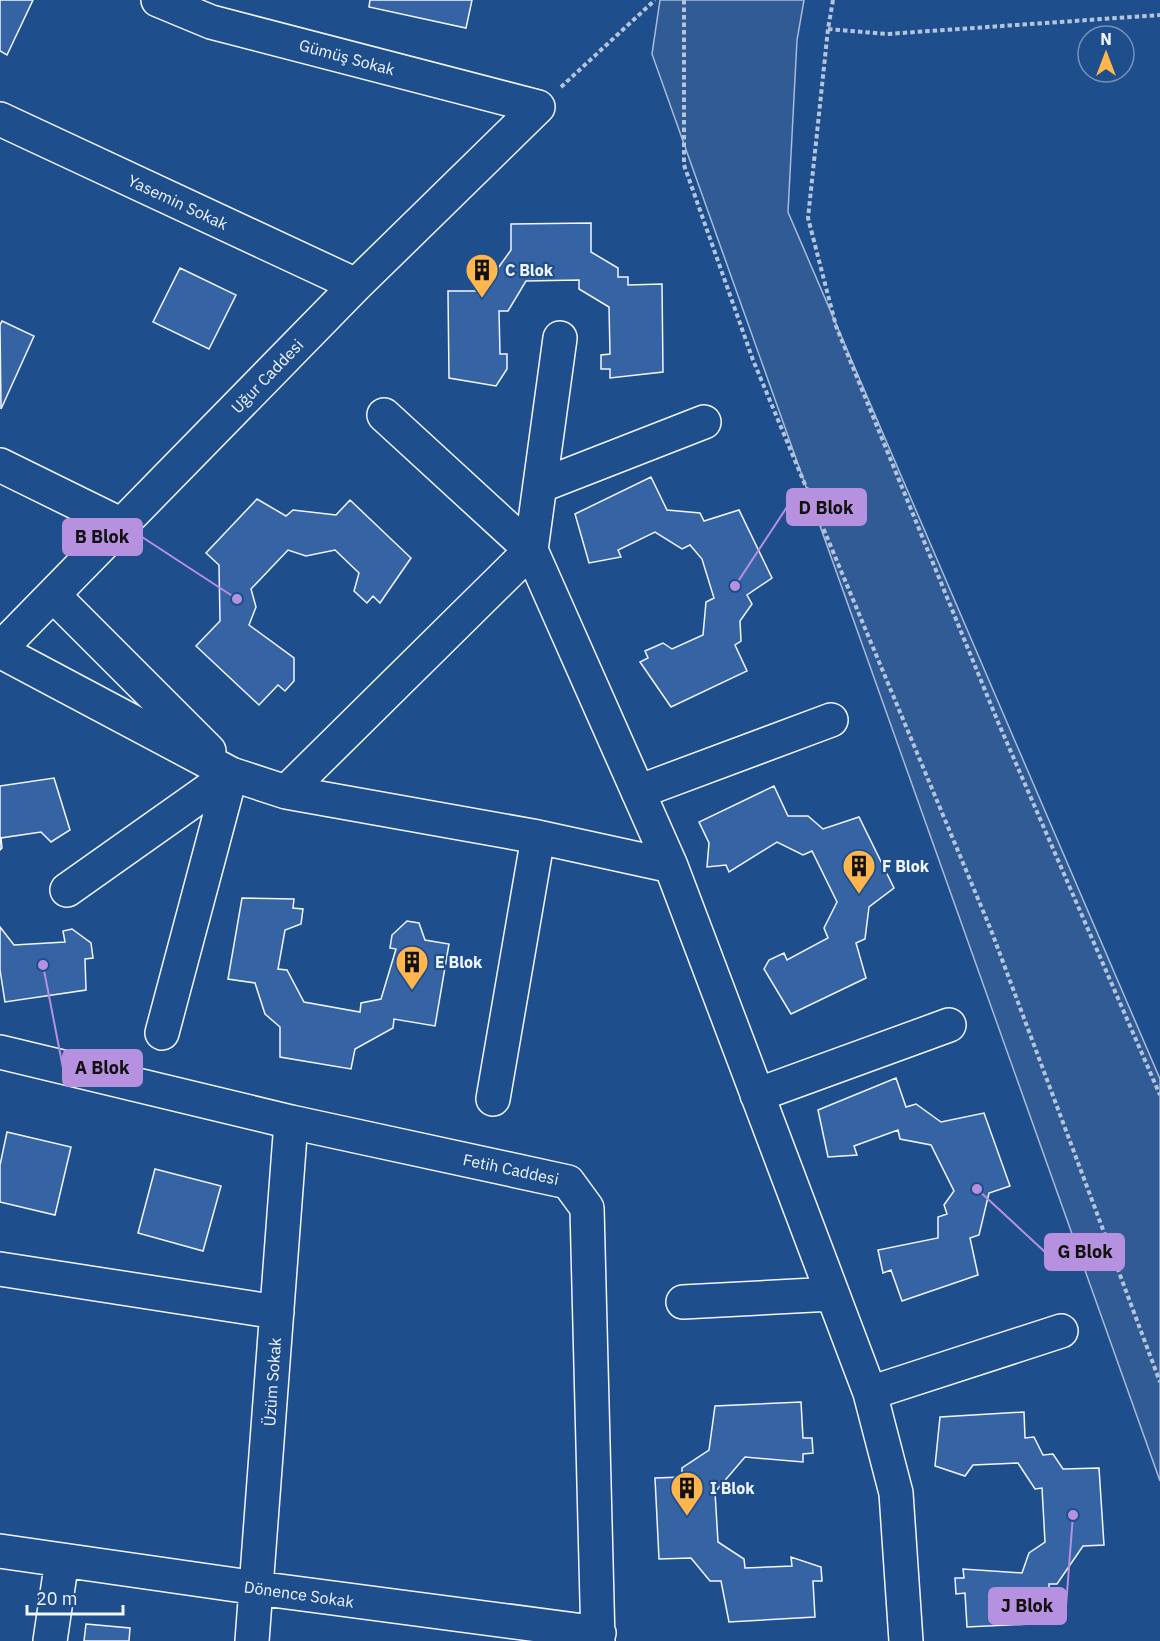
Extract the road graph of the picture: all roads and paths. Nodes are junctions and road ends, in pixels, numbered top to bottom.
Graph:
1 (158, 0) edge
2 (654, 0) edge
3 (684, 0) edge
4 (833, 0) edge
5 (213, 11) edge
6 (1160, 15) edge
7 (828, 29) junction
8 (538, 107) junction
9 (0, 119) edge
10 (356, 285) junction
11 (560, 338) dead end
12 (384, 415) dead end
13 (704, 422) dead end
14 (0, 465) edge
15 (540, 486) junction
16 (122, 525) junction
17 (531, 550) junction
18 (53, 595) junction
19 (0, 650) edge
20 (831, 720) dead end
21 (231, 774) junction
22 (286, 792) junction
23 (638, 792) junction
24 (538, 837) junction
25 (670, 866) junction
26 (67, 890) dead end
27 (950, 1025) dead end
28 (162, 1033) dead end
29 (0, 1052) edge
30 (757, 1095) junction
31 (1160, 1095) edge
32 (493, 1099) dead end
33 (291, 1122) junction
34 (0, 1269) edge
35 (832, 1294) junction
36 (683, 1302) dead end
37 (277, 1312) junction
38 (1061, 1331) dead end
39 (1160, 1382) edge
40 (870, 1393) junction
41 (0, 1551) edge
42 (62, 1560) junction
43 (257, 1588) junction
44 (599, 1637) edge
45 (50, 1641) edge
46 (252, 1641) edge
47 (906, 1641) edge

1 - 5 street, Gümüş Sokak
2 - 8 path
3 - 39 path
4 - 7 path
5 - 8 street, Gümüş Sokak
6 - 7 path
7 - 31 path
8 - 10 street, Uğur Caddesi
9 - 10 street, Yasemin Sokak
10 - 16 street, Uğur Caddesi
11 - 15 street
12 - 17 street
13 - 15 street
14 - 16 street
15 - 17 street
16 - 18 street, Uğur Caddesi
17 - 22 street
17 - 23 street
18 - 19 street, Uğur Caddesi
18 - 21 street
19 - 21 street
20 - 23 street
21 - 22 street
21 - 26 street
21 - 28 street
22 - 24 street
23 - 25 street
24 - 25 street
24 - 32 street
25 - 30 street
27 - 30 street
29 - 33 street, Fetih Caddesi
30 - 35 street
33 - 37 street, Üzüm Sokak
33 - 44 street, Fetih Caddesi
34 - 37 street
35 - 36 street
35 - 40 street
37 - 43 street, Üzüm Sokak
38 - 40 street
40 - 47 street
41 - 42 street, Dönence Sokak
42 - 43 street, Dönence Sokak
42 - 45 street
43 - 44 street, Dönence Sokak
43 - 46 street, Üzüm Sokak

